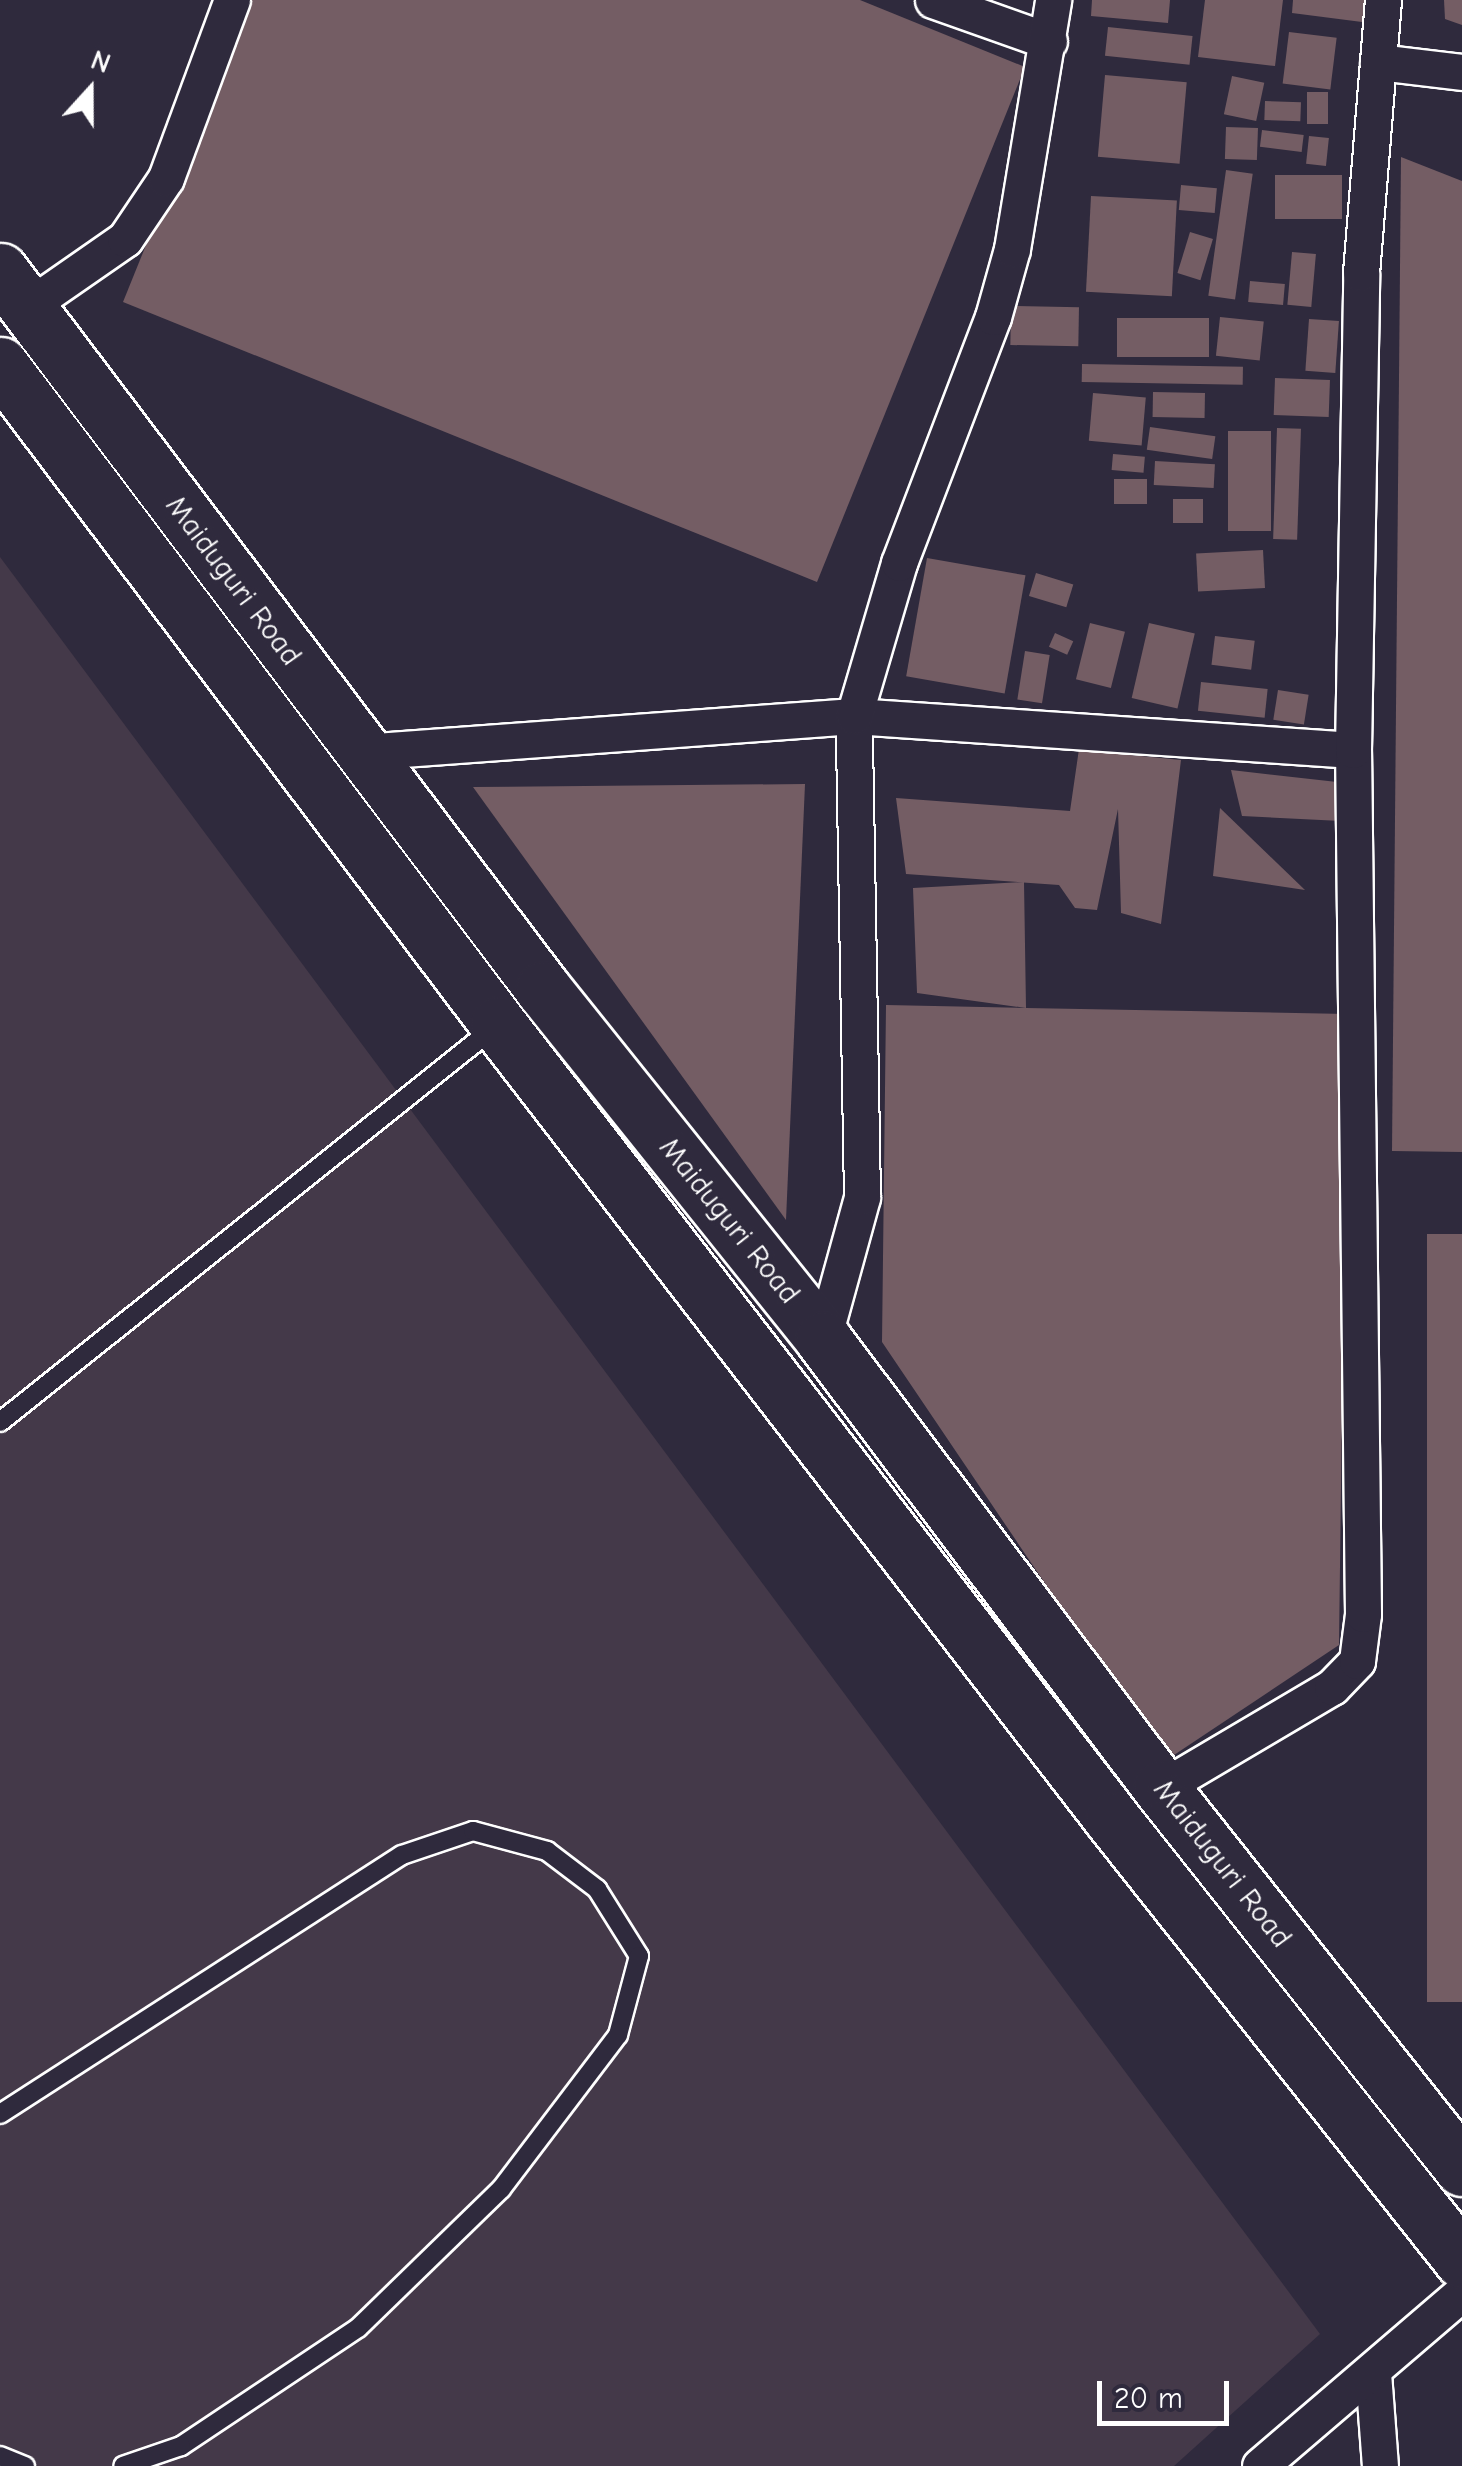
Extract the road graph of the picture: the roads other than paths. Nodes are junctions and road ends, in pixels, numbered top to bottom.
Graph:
1 (232, 0) edge
2 (934, 0) edge
3 (1052, 0) edge
4 (1383, 0) edge
5 (1049, 41) junction
6 (1378, 62) junction
7 (1462, 72) edge
8 (14, 289) edge
9 (0, 365) edge
10 (854, 716) junction
11 (1353, 750) junction
12 (362, 752) junction
13 (520, 1007) junction
14 (823, 1339) junction
15 (0, 1422) edge
16 (1161, 1788) junction
17 (0, 2114) edge
18 (1462, 2168) edge
19 (1462, 2260) edge
20 (1462, 2294) edge
21 (1373, 2372) junction
22 (0, 2456) edge
23 (25, 2466) edge
24 (122, 2466) edge
25 (1260, 2466) edge
26 (1380, 2466) edge

1 - 8 street
2 - 5 street
3 - 5 street
4 - 6 street
5 - 10 street
6 - 7 street
6 - 11 street
8 - 12 highway, Maiduguri Road
9 - 13 highway, Maiduguri Road
10 - 11 street
10 - 12 street
10 - 14 street
11 - 16 street
12 - 13 highway, Maiduguri Road
13 - 14 highway, Maiduguri Road
13 - 15 lane
13 - 19 highway, Maiduguri Road
14 - 16 highway, Maiduguri Road
16 - 18 highway, Maiduguri Road
17 - 24 lane
20 - 21 street
21 - 25 street
21 - 26 street
22 - 23 lane

